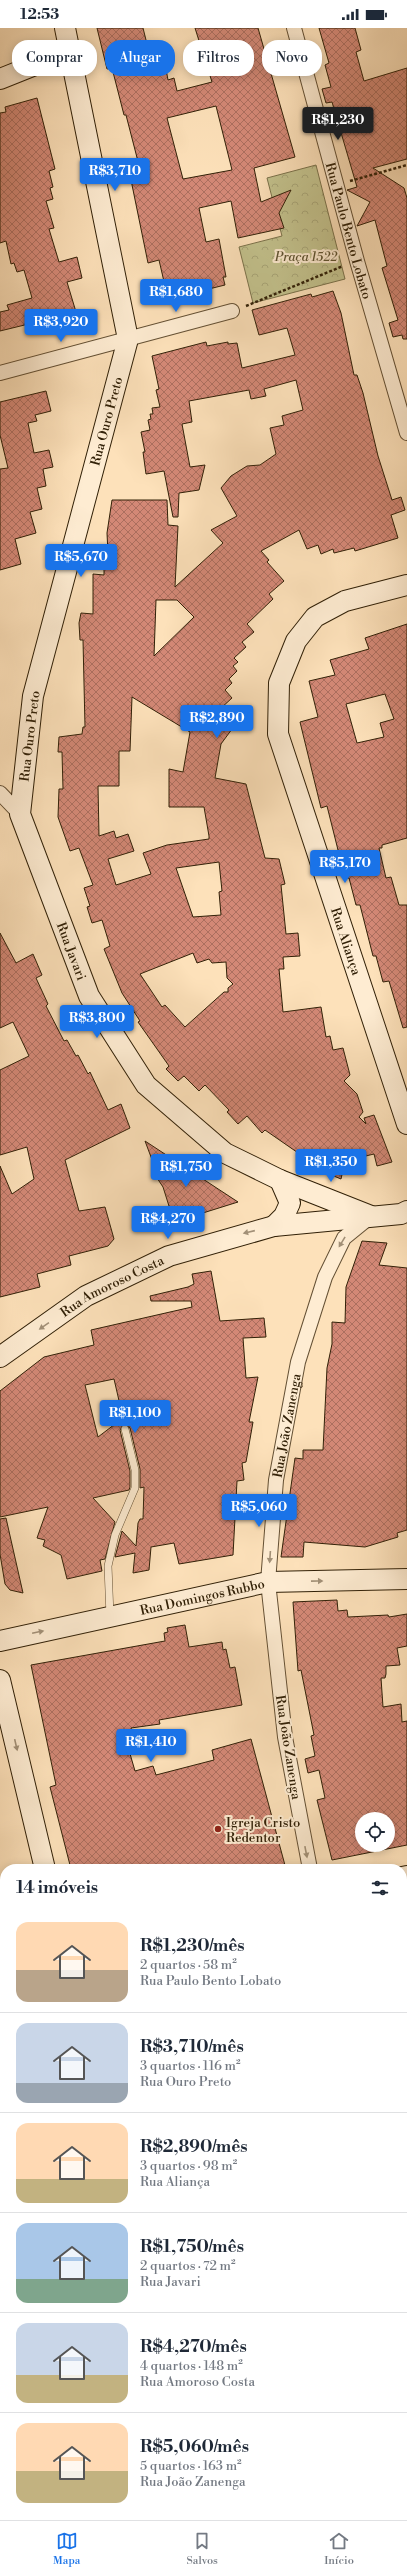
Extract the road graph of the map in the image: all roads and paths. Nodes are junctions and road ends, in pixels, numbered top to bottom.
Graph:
1 (65, 28) edge
2 (294, 28) edge
3 (68, 40) edge
4 (12, 75) edge
5 (75, 76) edge
6 (0, 80) edge
7 (407, 165) edge
8 (336, 184) junction
9 (357, 261) junction
10 (232, 311) joint
11 (128, 339) junction
12 (0, 373) edge
13 (407, 433) edge
14 (407, 585) edge
15 (0, 793) edge
16 (20, 814) junction
17 (407, 1124) edge
18 (280, 1180) junction
19 (405, 1213) edge
20 (371, 1216) junction
21 (274, 1226) junction
22 (0, 1357) edge
23 (125, 1429) dead end
24 (407, 1579) edge
25 (268, 1582) junction
26 (110, 1616) junction
27 (0, 1640) edge
28 (0, 1680) edge
29 (44, 1864) edge
30 (309, 1864) edge

1 - 3 street, Rua Ouro Preto
2 - 8 street, Rua Paulo Bento Lobato
4 - 6 street
5 - 11 street, Rua Ouro Preto
7 - 8 path
8 - 9 street, Rua Paulo Bento Lobato
9 - 10 path
9 - 13 street, Rua Paulo Bento Lobato
10 - 11 street
11 - 12 street
11 - 16 street, Rua Ouro Preto
14 - 17 street, Rua Aliança
15 - 16 street, Rua Javari
16 - 18 street, Rua Javari
18 - 20 street, Rua Javari
18 - 21 street
19 - 20 street, Rua Amoroso Costa
20 - 21 street, Rua Amoroso Costa
20 -> 25 street, Rua João Zanenga
21 -> 22 street, Rua Amoroso Costa
23 - 26 lane
25 -> 24 street, Rua Domingos Rubbo
25 - 26 street, Rua Domingos Rubbo
25 -> 30 street, Rua João Zanenga
27 -> 26 street, Rua Domingos Rubbo
28 -> 29 street

